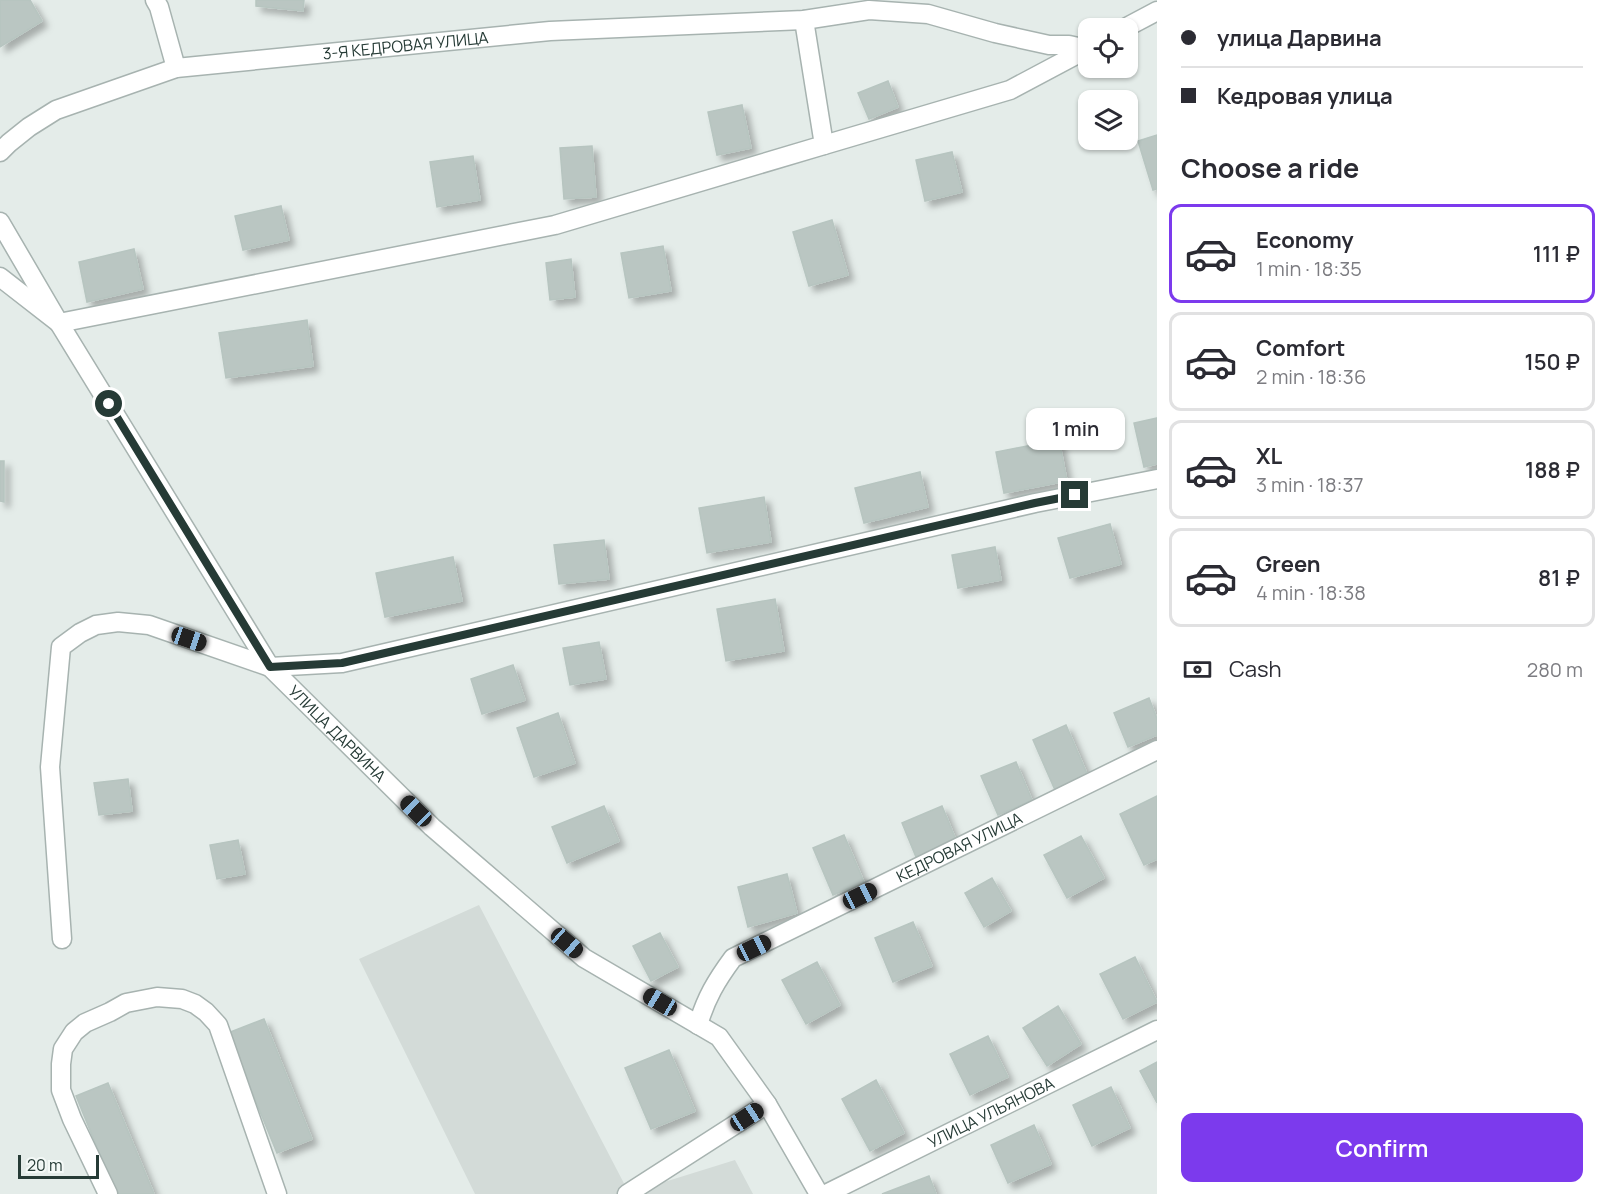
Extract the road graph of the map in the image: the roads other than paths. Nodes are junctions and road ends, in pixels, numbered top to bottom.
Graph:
1 (155, 0) edge
2 (830, 8) edge
3 (1157, 11) edge
4 (804, 20) junction
5 (1138, 21) edge
6 (1078, 46) edge
7 (1078, 53) edge
8 (176, 68) junction
9 (824, 145) junction
10 (0, 152) edge
11 (0, 222) edge
12 (0, 277) edge
13 (59, 323) junction
14 (1157, 479) edge
15 (270, 667) junction
16 (1157, 750) edge
17 (62, 939) dead end
18 (698, 1025) junction
19 (1157, 1030) edge
20 (767, 1104) junction
21 (108, 1194) edge
22 (277, 1194) edge
23 (627, 1194) edge
24 (819, 1194) edge
25 (826, 1194) edge

1 - 8 street
2 - 4 street, 3-Я КЕДРОВАЯ УЛИЦА
2 - 6 street, 3-Я КЕДРОВАЯ УЛИЦА
3 - 5 street
4 - 8 street, 3-Я КЕДРОВАЯ УЛИЦА
4 - 9 street
7 - 9 street
8 - 10 street, 3-Я КЕДРОВАЯ УЛИЦА
9 - 13 street
11 - 13 street, УЛИЦА ДАРВИНА
12 - 13 street, УЛИЦА ДАРВИНА
13 - 15 street, УЛИЦА ДАРВИНА
14 - 15 street
15 - 17 street
15 - 18 street, УЛИЦА ДАРВИНА
16 - 18 street, КЕДРОВАЯ УЛИЦА
18 - 20 street, УЛИЦА ДАРВИНА
19 - 25 street, УЛИЦА УЛЬЯНОВА
20 - 23 street
20 - 24 street, УЛИЦА ДАРВИНА
21 - 22 street

